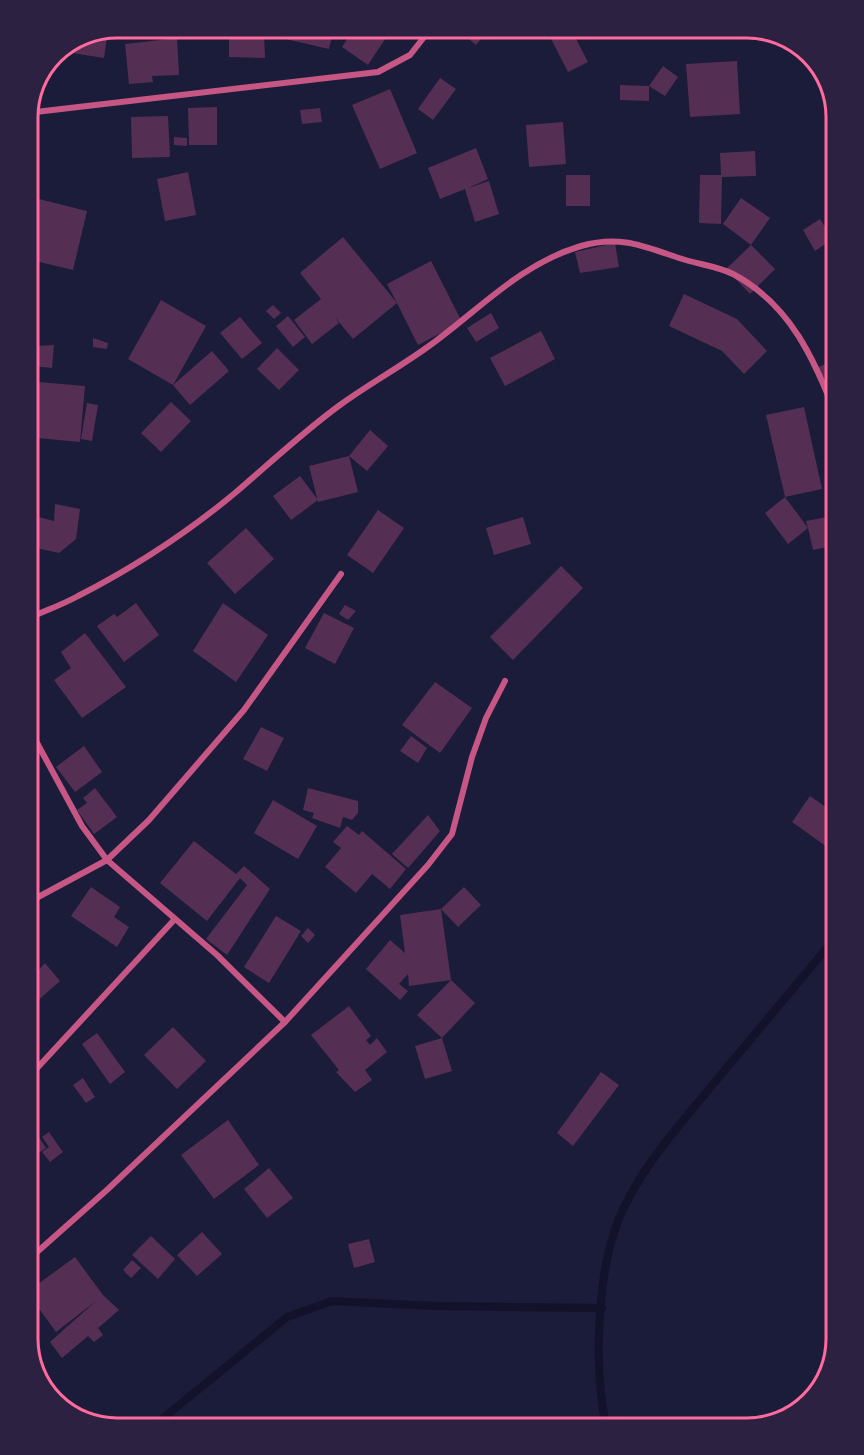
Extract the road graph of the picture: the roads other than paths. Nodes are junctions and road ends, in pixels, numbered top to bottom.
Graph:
1 (424, 37) edge
2 (38, 112) edge
3 (826, 390) edge
4 (341, 574) dead end
5 (38, 614) edge
6 (505, 681) dead end
7 (37, 744) edge
8 (107, 860) junction
9 (37, 897) edge
10 (174, 920) junction
11 (285, 1022) junction
12 (37, 1068) edge
13 (37, 1252) edge

1 - 2 street
3 - 5 street
4 - 8 street
6 - 11 street
7 - 8 street
8 - 9 street
8 - 10 street
10 - 11 street
10 - 12 street
11 - 13 street

